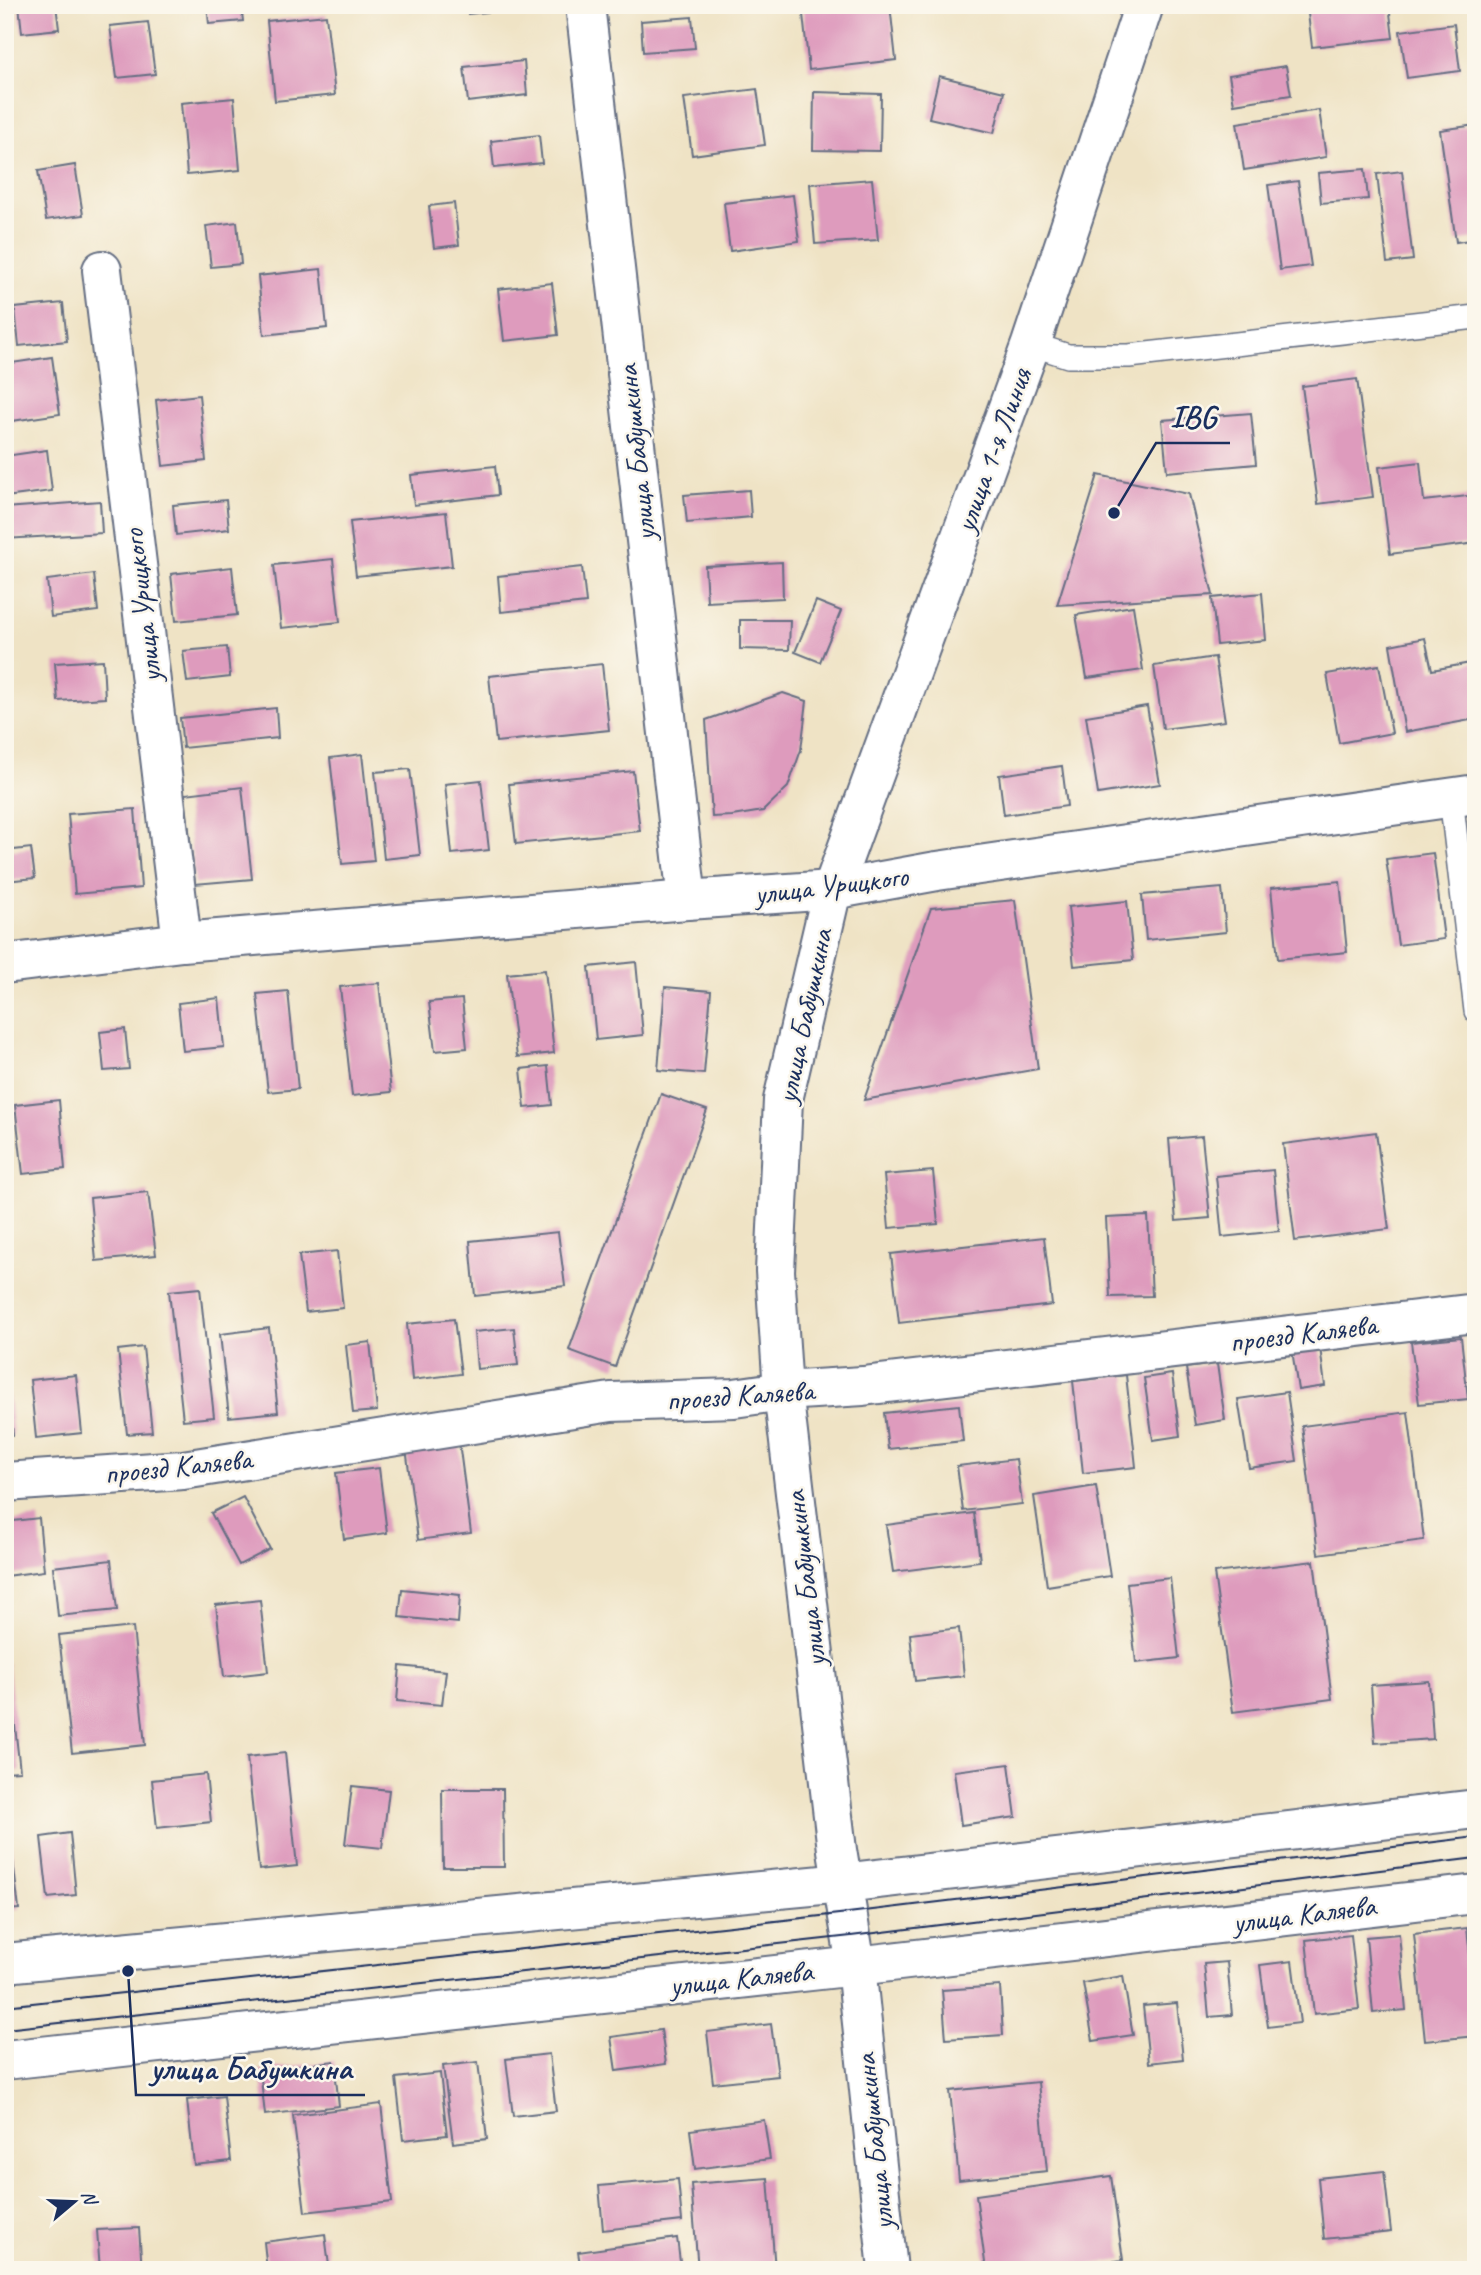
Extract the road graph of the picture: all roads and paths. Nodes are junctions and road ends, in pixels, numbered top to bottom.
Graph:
1 (585, 5) edge
2 (1144, 5) edge
3 (102, 271) dead end
4 (1476, 317) edge
5 (1031, 344) junction
6 (1463, 796) edge
7 (832, 890) junction
8 (687, 900) junction
9 (182, 942) junction
10 (5, 964) edge
11 (1476, 1011) edge
12 (1476, 1313) edge
13 (783, 1391) junction
14 (5, 1482) edge
15 (1476, 1809) edge
16 (843, 1883) junction
17 (1476, 1894) edge
18 (5, 1963) edge
19 (856, 1966) junction
20 (5, 2060) edge
21 (888, 2270) edge

1 - 8 street, улица Бабушкина
2 - 5 street, улица 1-я Линия
3 - 9 street, улица Урицкого
4 - 5 lane
5 - 7 street, улица 1-я Линия
6 - 7 street, улица Урицкого
6 - 11 lane
7 - 8 street, улица Урицкого
7 - 13 street, улица Бабушкина
8 - 9 street, улица Урицкого
9 - 10 street, улица Урицкого
12 - 13 street, проезд Каляева
13 - 14 street, проезд Каляева
13 - 16 street, улица Бабушкина
15 - 16 street
16 - 18 street
16 - 19 street, улица Бабушкина
17 - 19 street, улица Каляева
19 - 20 street, улица Каляева
19 - 21 street, улица Бабушкина

